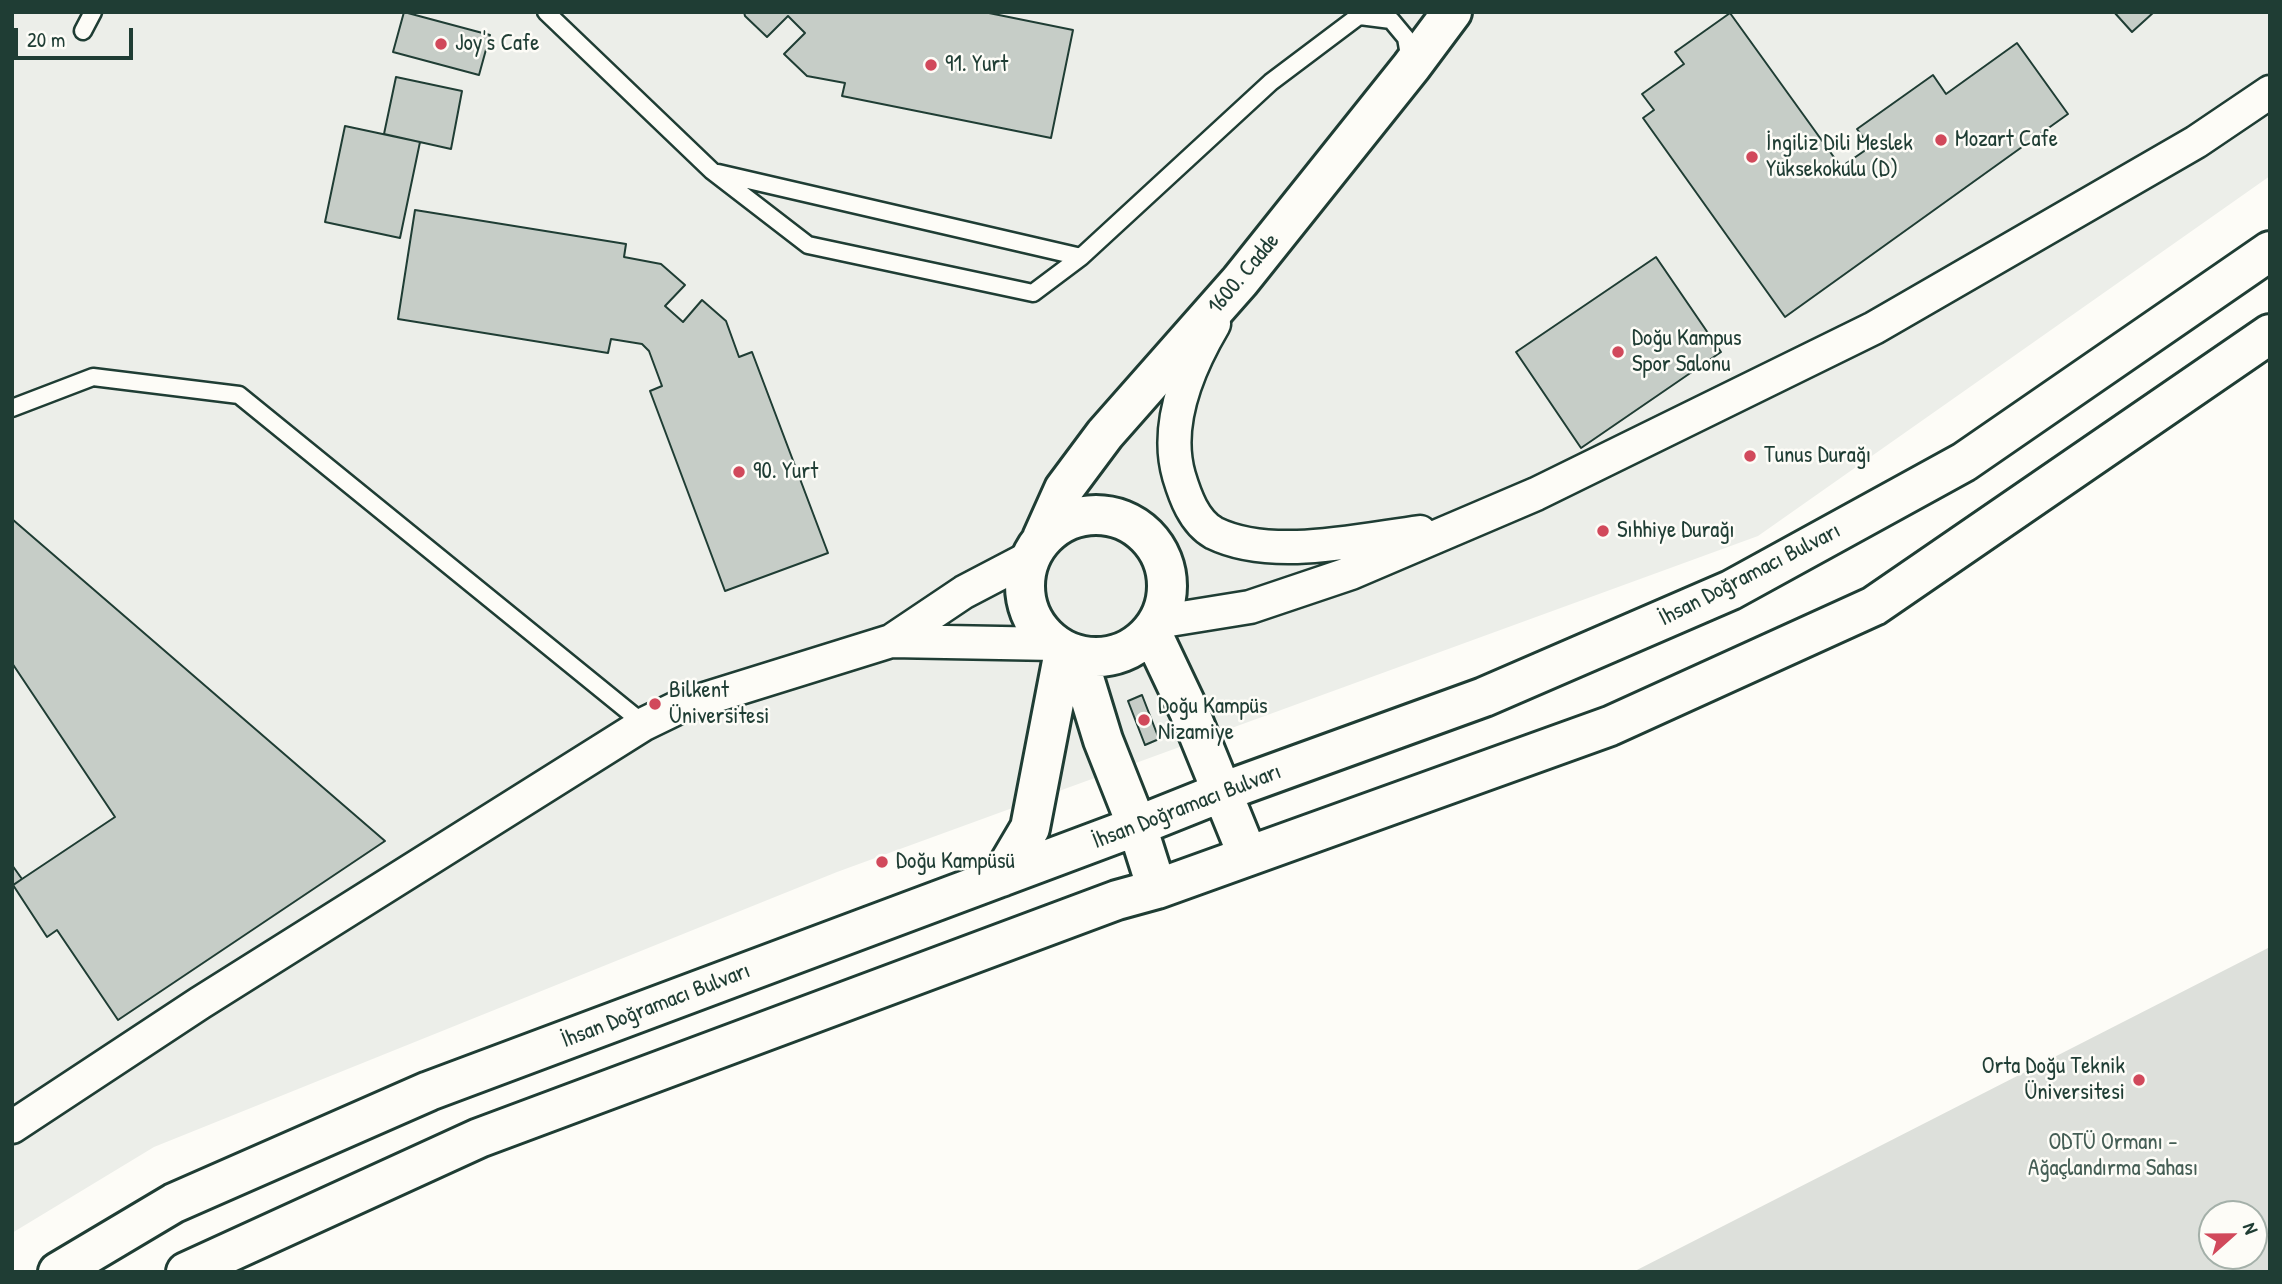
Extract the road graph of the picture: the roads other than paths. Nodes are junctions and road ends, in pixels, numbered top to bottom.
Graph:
1 (93, 12) edge
2 (546, 12) edge
3 (1452, 12) edge
4 (1362, 14) edge
5 (83, 31) dead end
6 (1411, 67) junction
7 (2270, 92) edge
8 (712, 171) junction
9 (2270, 251) edge
10 (1081, 257) junction
11 (1240, 281) junction
12 (2270, 334) edge
13 (12, 408) edge
14 (1466, 525) junction
15 (1036, 548) junction
16 (1154, 626) junction
17 (891, 641) junction
18 (1065, 650) junction
19 (645, 724) junction
20 (1222, 792) junction
21 (1137, 826) junction
22 (1248, 856) junction
23 (1001, 877) junction
24 (1157, 889) junction
25 (12, 1127) edge
26 (58, 1272) edge
27 (186, 1272) edge

1 - 5 lane
2 - 8 lane
3 - 6 main road, 1600. Cadde
4 - 6 lane
4 - 10 lane
6 - 11 main road, 1600. Cadde
7 - 14 street
8 - 10 lane
8 - 10 lane
9 - 20 main road, İhsan Doğramacı Bulvarı
11 - 14 street
11 - 15 main road, 1600. Cadde
12 - 22 main road
13 - 19 lane
14 - 16 street
15 - 16 main road
15 - 17 street
15 - 18 main road, 1600. Cadde
16 - 18 main road
16 - 20 main road
17 - 18 street
17 - 19 street
18 - 21 main road, 1600. Cadde
18 - 23 main road
19 - 25 street
20 - 21 main road, İhsan Doğramacı Bulvarı
20 - 22 main road
21 - 23 main road, İhsan Doğramacı Bulvarı
21 - 24 main road, 1600. Cadde
22 - 24 main road
23 - 26 main road, İhsan Doğramacı Bulvarı
24 - 27 main road

